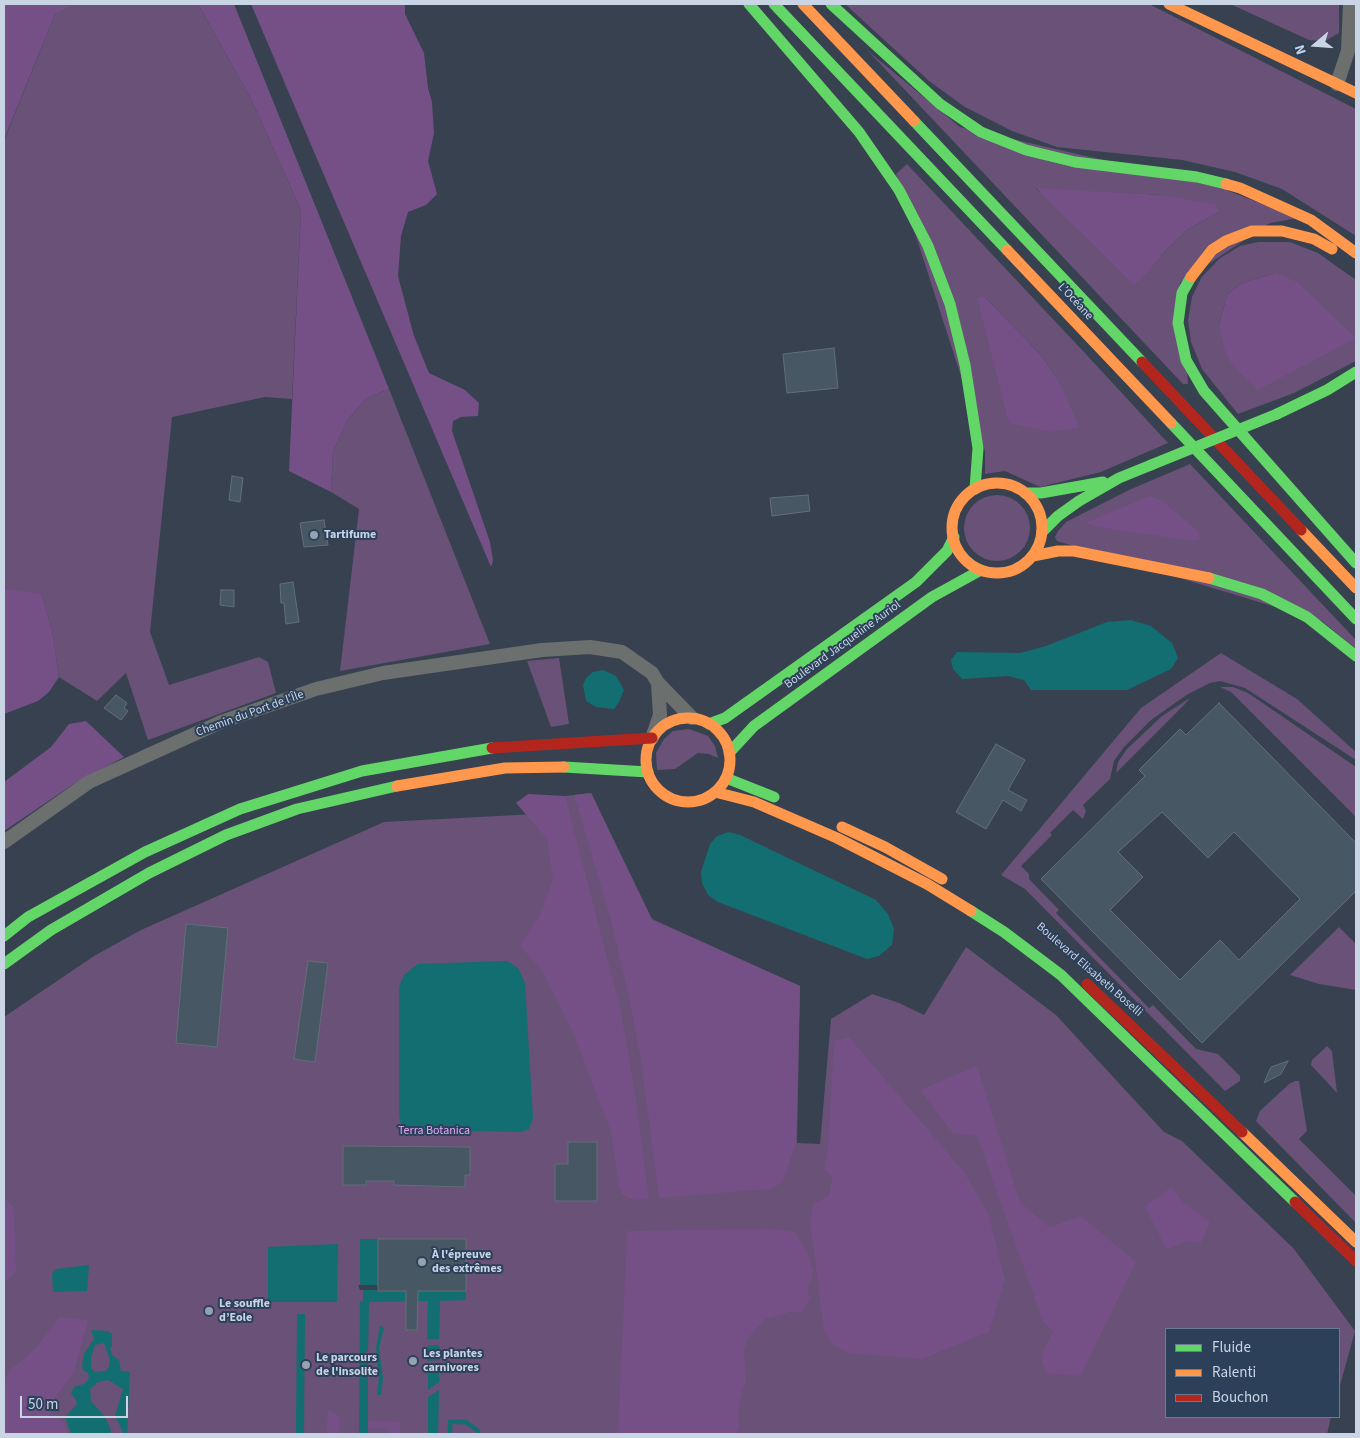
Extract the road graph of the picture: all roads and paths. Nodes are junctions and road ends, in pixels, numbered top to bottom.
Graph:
1 (749, 4) edge
2 (774, 4) edge
3 (803, 4) edge
4 (831, 4) edge
5 (1169, 4) edge
6 (1350, 4) edge
7 (1337, 84) junction
8 (1356, 93) edge
9 (1353, 258) edge
10 (1356, 372) edge
11 (1356, 383) edge
12 (1327, 390) junction
13 (1119, 478) junction
14 (975, 489) junction
15 (1025, 493) junction
16 (1042, 532) junction
17 (954, 537) junction
18 (1033, 556) junction
19 (1356, 563) edge
20 (981, 570) junction
21 (1356, 588) edge
22 (1356, 619) edge
23 (1356, 656) edge
24 (658, 683) junction
25 (692, 718) junction
26 (709, 724) junction
27 (652, 738) junction
28 (729, 753) junction
29 (648, 772) junction
30 (726, 778) junction
31 (715, 792) junction
32 (788, 803) dead end
33 (806, 811) dead end
34 (4, 842) edge
35 (955, 886) dead end
36 (4, 936) edge
37 (1056, 957) dead end
38 (4, 964) edge
39 (1356, 1242) edge
40 (1356, 1262) edge

1 - 14 main road
2 - 22 main road, L’Océane
3 - 21 main road, L’Océane
4 - 9 main road
5 - 7 main road
6 - 7 street
7 - 8 main road
9 - 19 main road
10 - 12 main road
11 - 12 main road
12 - 13 main road, bridge
13 - 15 main road
13 - 16 main road
14 - 15 main road
14 - 17 main road
15 - 16 main road
16 - 18 main road
17 - 20 main road
17 - 26 main road, Boulevard Jacqueline Auriol
18 - 20 main road
18 - 23 main road
20 - 28 main road, Boulevard Jacqueline Auriol
24 - 25 street, Chemin du Port de l'Île
24 - 27 street
24 - 34 street, Chemin du Port de l'Île
25 - 26 main road
25 - 27 main road
26 - 28 main road
27 - 29 main road
27 - 36 main road
28 - 30 main road
29 - 31 main road
29 - 38 main road
30 - 31 main road
30 - 32 main road
31 - 40 main road
33 - 35 main road
37 - 39 main road, Boulevard Elisabeth Boselli

